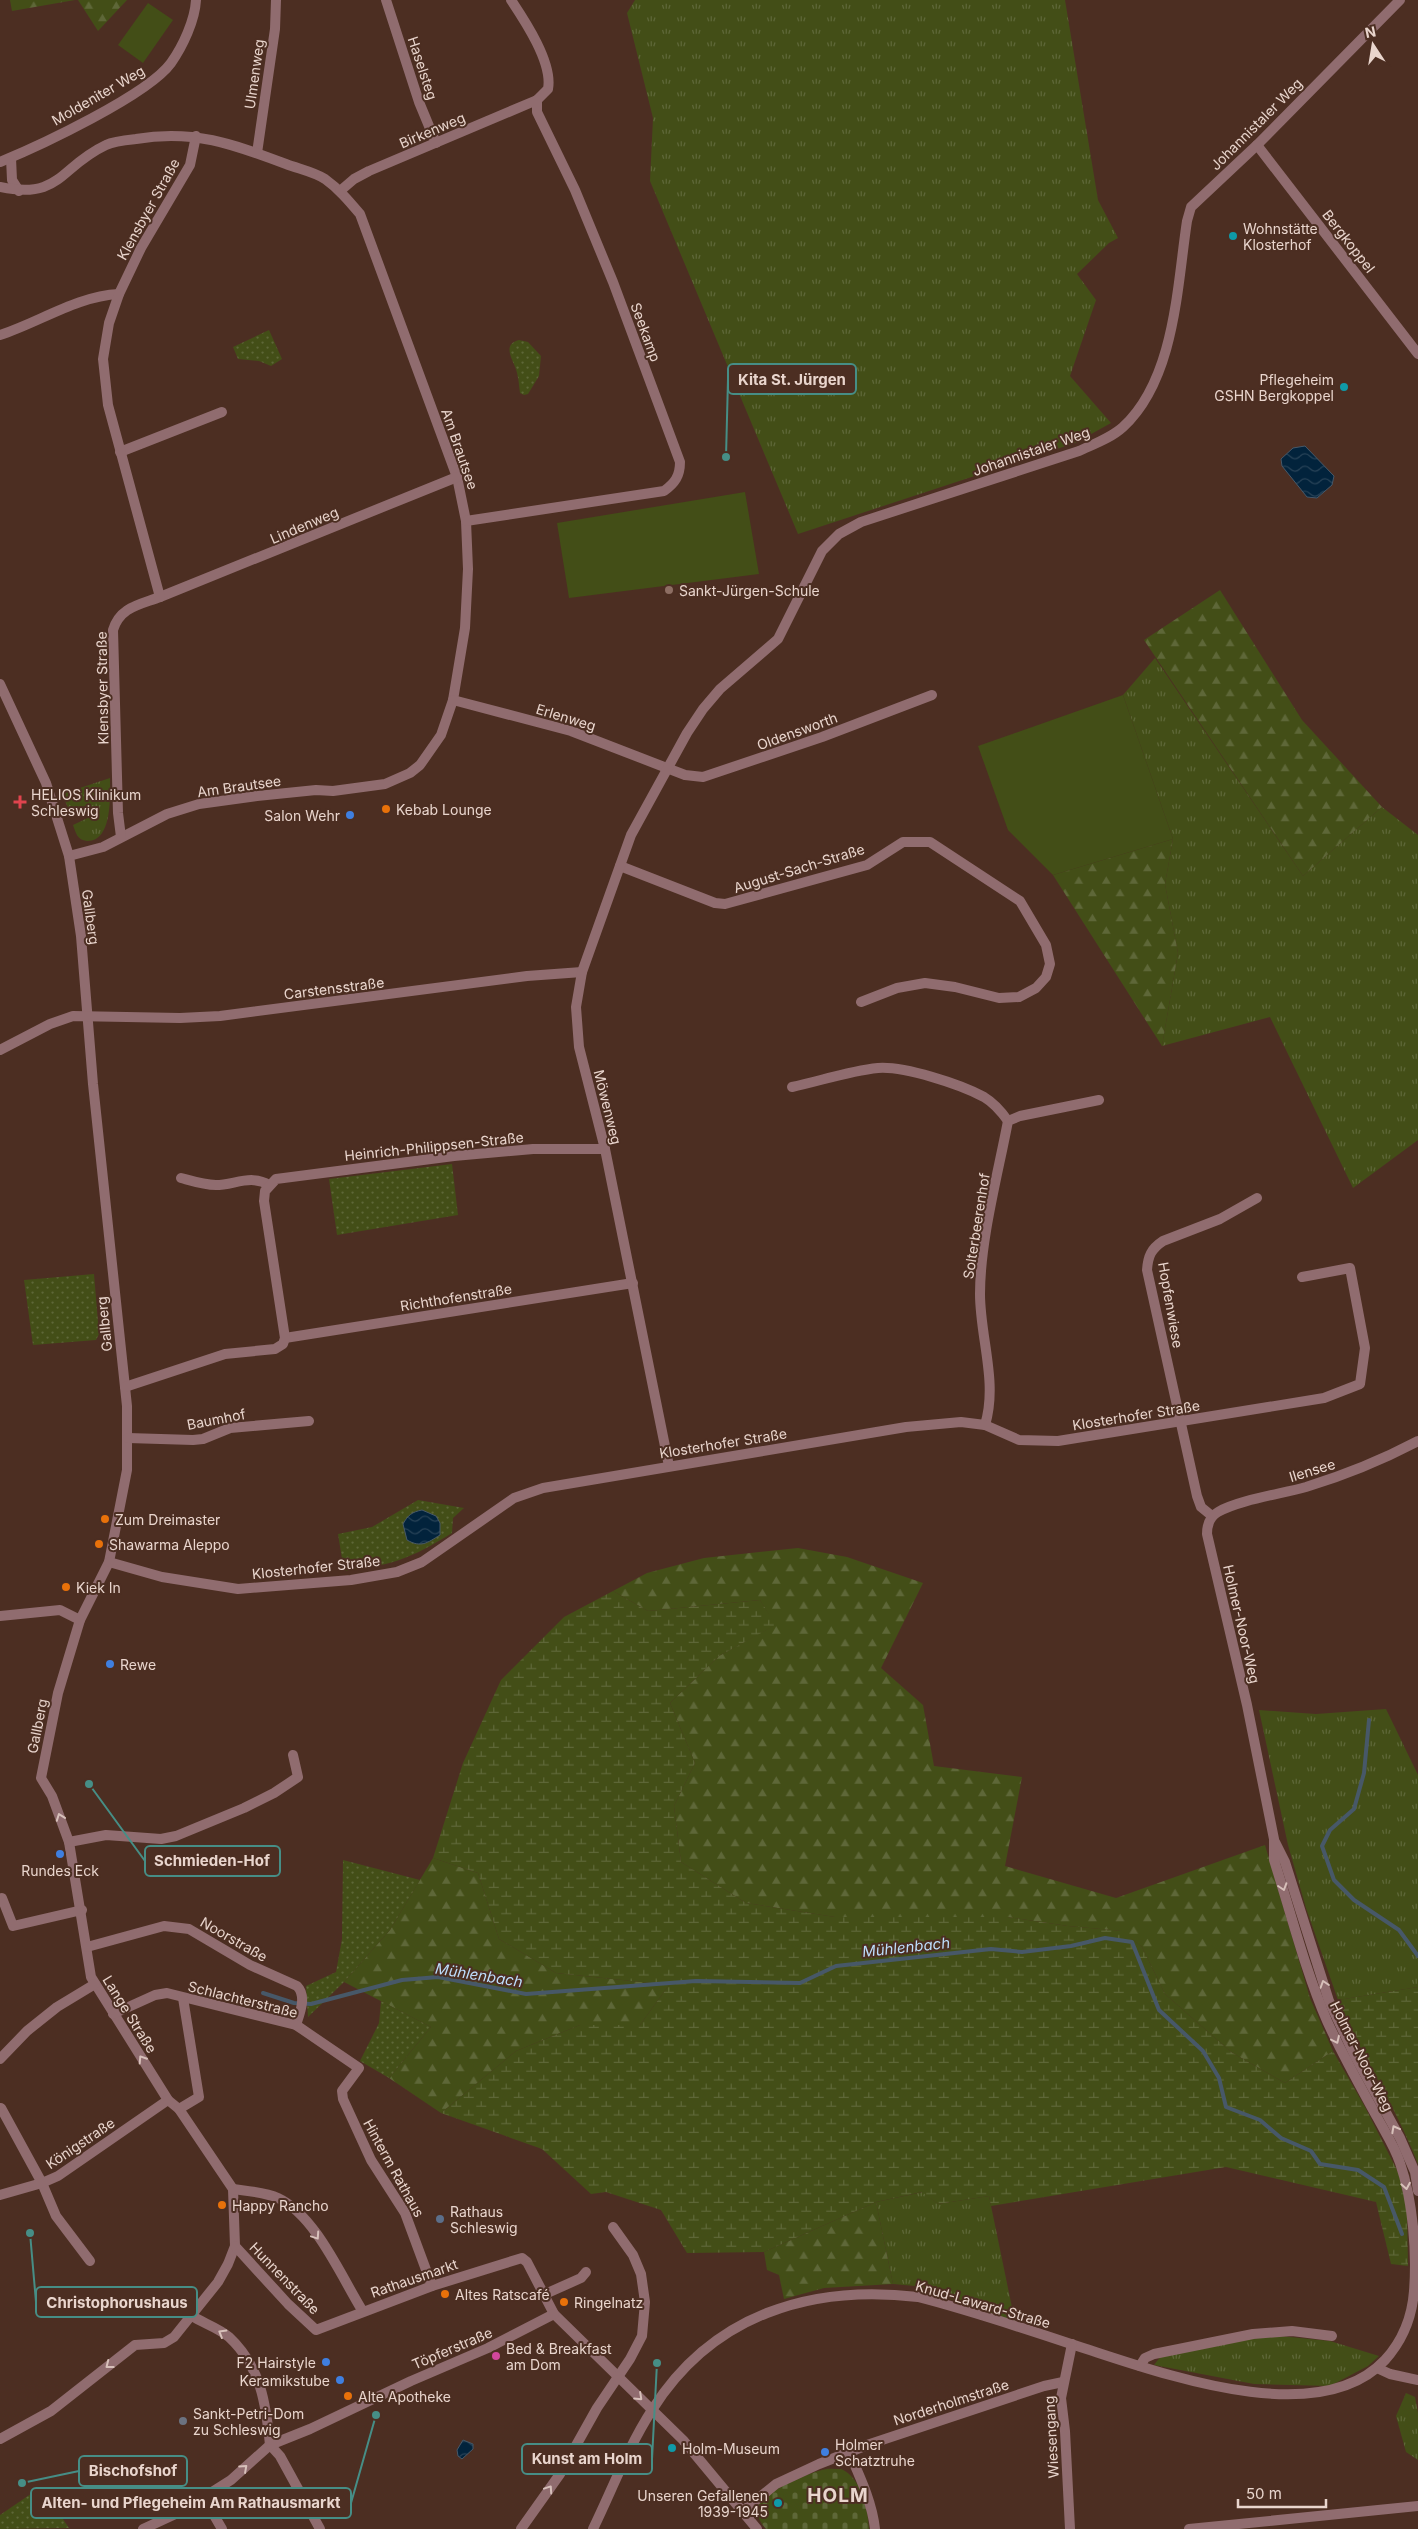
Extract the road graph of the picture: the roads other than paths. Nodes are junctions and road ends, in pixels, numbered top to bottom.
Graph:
1 (196, 0) edge
2 (276, 0) edge
3 (386, 0) edge
4 (511, 0) edge
5 (1400, 0) edge
6 (537, 100) junction
7 (196, 136) junction
8 (436, 143) junction
9 (1257, 145) junction
10 (257, 153) junction
11 (11, 158) junction
12 (0, 162) edge
13 (0, 187) edge
14 (19, 191) junction
15 (340, 191) junction
16 (119, 294) junction
17 (0, 335) edge
18 (1418, 354) edge
19 (222, 412) dead end
20 (120, 452) junction
21 (457, 478) junction
22 (466, 521) junction
23 (160, 597) junction
24 (0, 684) edge
25 (932, 695) dead end
26 (453, 700) junction
27 (669, 769) junction
28 (121, 837) junction
29 (69, 856) junction
30 (620, 866) junction
31 (582, 972) junction
32 (861, 1002) dead end
33 (88, 1017) junction
34 (0, 1050) edge
35 (792, 1087) dead end
36 (1098, 1100) dead end
37 (1008, 1121) junction
38 (605, 1149) junction
39 (181, 1178) dead end
40 (269, 1185) junction
41 (1257, 1198) dead end
42 (1302, 1277) dead end
43 (632, 1283) junction
44 (285, 1338) junction
45 (125, 1387) junction
46 (309, 1421) dead end
47 (1180, 1422) junction
48 (985, 1425) junction
49 (128, 1438) junction
50 (1418, 1440) edge
51 (669, 1466) junction
52 (1212, 1516) junction
53 (109, 1562) junction
54 (0, 1616) edge
55 (80, 1620) junction
56 (292, 1755) dead end
57 (41, 1778) joint
58 (1274, 1840) junction
59 (69, 1842) junction
60 (2, 1898) dead end
61 (82, 1910) junction
62 (87, 1947) junction
63 (95, 1984) junction
64 (183, 1998) junction
65 (113, 2014) junction
66 (296, 2025) junction
67 (0, 2059) edge
68 (359, 2068) joint
69 (168, 2100) junction
70 (1, 2108) edge
71 (179, 2109) junction
72 (42, 2183) junction
73 (232, 2189) junction
74 (1418, 2191) edge
75 (0, 2195) edge
76 (612, 2227) dead end
77 (235, 2246) junction
78 (1416, 2252) edge
79 (90, 2261) dead end
80 (586, 2272) dead end
81 (432, 2286) junction
82 (544, 2294) junction
83 (362, 2310) junction
84 (554, 2314) junction
85 (192, 2316) junction
86 (316, 2330) joint
87 (1332, 2336) dead end
88 (1072, 2344) junction
89 (1140, 2366) junction
90 (1377, 2368) junction
91 (618, 2377) junction
92 (1418, 2380) edge
93 (1063, 2382) junction
94 (652, 2410) junction
95 (0, 2439) edge
96 (270, 2444) junction
97 (849, 2452) junction
98 (204, 2498) junction
99 (1418, 2506) edge
100 (743, 2511) junction
101 (143, 2529) edge
102 (222, 2529) edge
103 (320, 2529) edge
104 (521, 2529) edge
105 (593, 2529) edge
106 (757, 2529) edge
107 (875, 2529) edge
108 (1070, 2529) edge
109 (1189, 2529) edge

1 - 11 street, Moldeniter Weg
2 - 10 street, Ulmenweg
3 - 8 street, Haselsteg
4 - 6 street
5 - 9 street, Johannistaler Weg
6 - 8 street, Birkenweg
6 - 22 street, Seekamp
7 - 10 street, Am Brautsee
7 - 14 street, Am Brautsee
7 - 16 street, Klensbyer Straße
8 - 15 street, Birkenweg
9 - 18 street, Bergkoppel
9 - 27 street, Johannistaler Weg
10 - 15 street, Am Brautsee
11 - 12 street, Moldeniter Weg
11 - 14 street
13 - 14 street, Am Brautsee
15 - 21 street, Am Brautsee
16 - 17 street
16 - 20 street, Klensbyer Straße
19 - 20 street
20 - 23 street, Klensbyer Straße
21 - 22 street, Am Brautsee
21 - 23 street, Lindenweg
22 - 26 street, Am Brautsee
23 - 28 street, Klensbyer Straße
24 - 29 street, Gallberg
25 - 27 street, Oldensworth
26 - 27 street, Erlenweg
26 - 28 street, Am Brautsee
27 - 30 street, Möwenweg
28 - 29 street, Am Brautsee
29 - 33 street, Gallberg
30 - 31 street, Möwenweg
30 - 32 street, August-Sach-Straße
31 - 33 street, Carstensstraße
31 - 38 street, Möwenweg
33 - 34 street, Carstensstraße
33 - 45 street, Gallberg
35 - 37 street
36 - 37 street
37 - 48 street, Solterbeerenhof
38 - 40 street, Heinrich-Philippsen-Straße
38 - 43 street, Möwenweg
39 - 40 street
40 - 44 street
41 - 47 street, Hopfenwiese
42 - 47 street, Klosterhofer Straße
43 - 44 street, Richthofenstraße
43 - 51 street, Möwenweg
44 - 45 street
45 - 49 street, Gallberg
46 - 49 street, Baumhof
47 - 48 street, Klosterhofer Straße
47 - 52 street
48 - 51 street, Klosterhofer Straße
49 - 53 street, Gallberg
50 - 52 street, Ilensee
51 - 53 street, Klosterhofer Straße
52 - 58 street, Holmer-Noor-Weg
53 - 55 street, Gallberg
54 - 55 street
55 - 57 street, Gallberg
56 - 59 street
59 -> 57 street, Lange Straße
74 -> 58 street, Holmer-Noor-Weg
58 -> 78 street, Holmer-Noor-Weg
59 - 61 street, Lange Straße
60 - 61 street
61 - 62 street, Lange Straße
62 - 63 street, Lange Straße
62 - 66 street, Noorstraße
63 - 65 street, Lange Straße
63 - 67 street
64 - 65 street, Schlachterstraße
64 - 66 street, Schlachterstraße
64 - 71 street
69 -> 65 street, Lange Straße
66 - 68 street, Schlachterstraße
68 - 81 street, Hinterm Rathaus
69 - 71 street, Lange Straße
69 - 72 street, Königstraße
70 - 72 street
71 - 73 street, Lange Straße
72 - 75 street, Königstraße
72 - 79 street
73 - 77 street
73 -> 83 street
76 - 91 street
77 - 85 street
77 - 86 street, Hunnenstraße
78 - 90 street, Holmer-Noor-Weg
80 - 82 street
81 - 82 street, Rathausmarkt
81 - 83 street, Rathausmarkt
82 - 84 street
83 - 86 street, Rathausmarkt
84 - 91 street
84 - 96 street, Töpferstraße
85 -> 95 street
96 -> 85 street
87 - 89 street
88 - 89 street, Knud-Laward-Straße
88 - 93 street, Wiesengang
88 - 94 street, Knud-Laward-Straße
89 - 90 street, Knud-Laward-Straße
90 - 92 street
91 -> 94 street
104 -> 91 street
93 - 97 street, Norderholmstraße
93 - 108 street, Wiesengang
94 - 100 street
94 - 105 street, Knud-Laward-Straße
98 -> 96 street
96 - 103 street
97 - 100 street, Norderholmstraße
97 - 107 street
98 - 101 street
98 - 102 street
99 - 109 street
100 - 106 street

